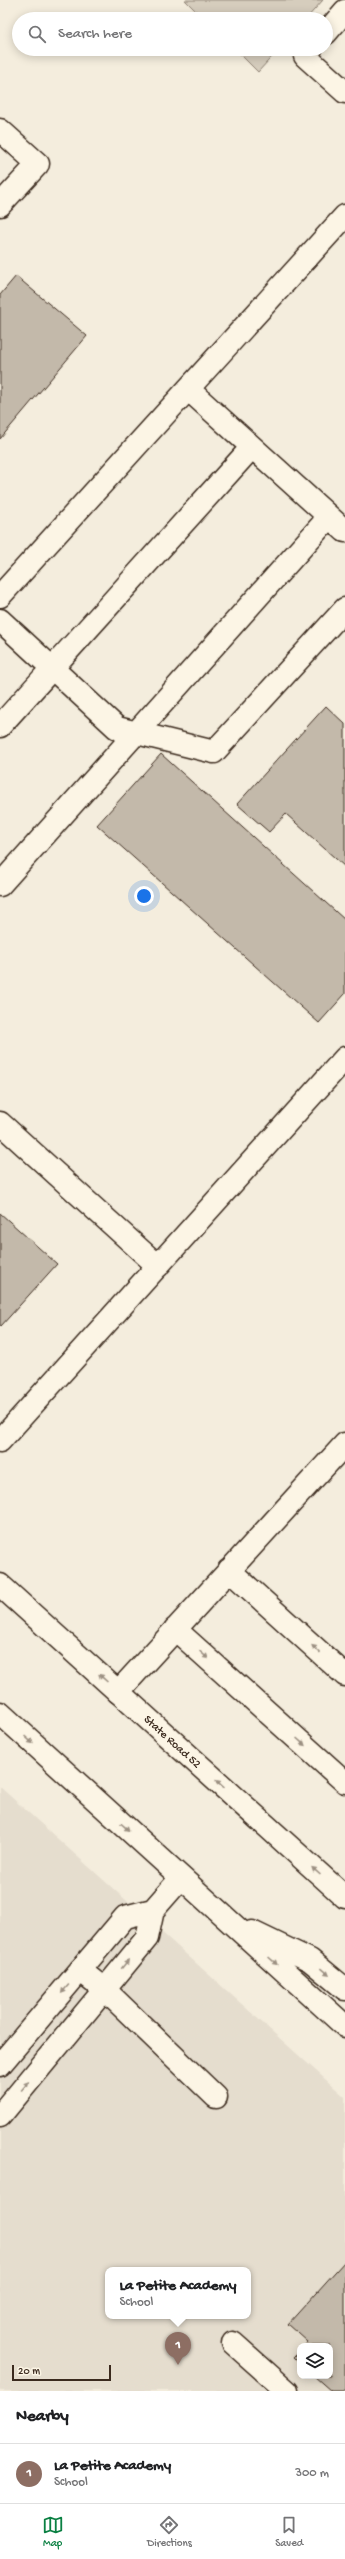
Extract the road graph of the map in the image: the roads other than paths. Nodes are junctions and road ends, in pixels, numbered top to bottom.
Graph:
1 (345, 12) edge
2 (333, 25) edge
3 (305, 56) edge
4 (345, 92) edge
5 (0, 130) edge
6 (0, 206) edge
7 (345, 216) edge
8 (188, 389) junction
9 (252, 447) junction
10 (329, 516) junction
11 (345, 531) edge
12 (0, 596) edge
13 (345, 609) edge
14 (0, 620) edge
15 (52, 668) junction
16 (0, 726) edge
17 (136, 733) junction
18 (0, 885) edge
19 (345, 1058) edge
20 (0, 1122) edge
21 (158, 1266) junction
22 (0, 1442) edge
23 (345, 1444) edge
24 (229, 1570) junction
25 (0, 1585) edge
26 (175, 1629) junction
27 (345, 1675) edge
28 (118, 1692) junction
29 (0, 1713) edge
30 (345, 1782) edge
31 (181, 1878) junction
32 (345, 1897) edge
33 (153, 1910) junction
34 (229, 1921) junction
35 (80, 1970) junction
36 (345, 1989) edge
37 (105, 1990) junction
38 (345, 2026) edge
39 (0, 2065) edge
40 (216, 2097) dead end
41 (0, 2116) edge
42 (233, 2343) dead end
43 (287, 2391) edge

1 - 2 main road
3 - 4 main road
5 - 6 main road
7 - 8 main road
8 - 9 main road
8 - 12 main road
9 - 10 main road
9 - 15 main road
10 - 11 main road
10 - 17 main road
13 - 17 main road
14 - 15 main road
15 - 16 main road
15 - 17 main road
17 - 18 main road
19 - 21 main road
20 - 21 main road
21 - 22 main road
23 - 24 main road
24 - 26 main road
27 -> 24 main road
28 -> 25 main road, State Road 52
26 - 28 main road
26 -> 30 main road
32 -> 28 main road, State Road 52
29 -> 31 main road
31 - 33 main road
31 - 34 main road
33 - 35 main road
37 -> 33 main road
34 -> 36 main road
34 -> 38 main road
35 - 37 main road
35 -> 39 main road
37 - 40 main road
41 -> 37 main road
42 - 43 main road

